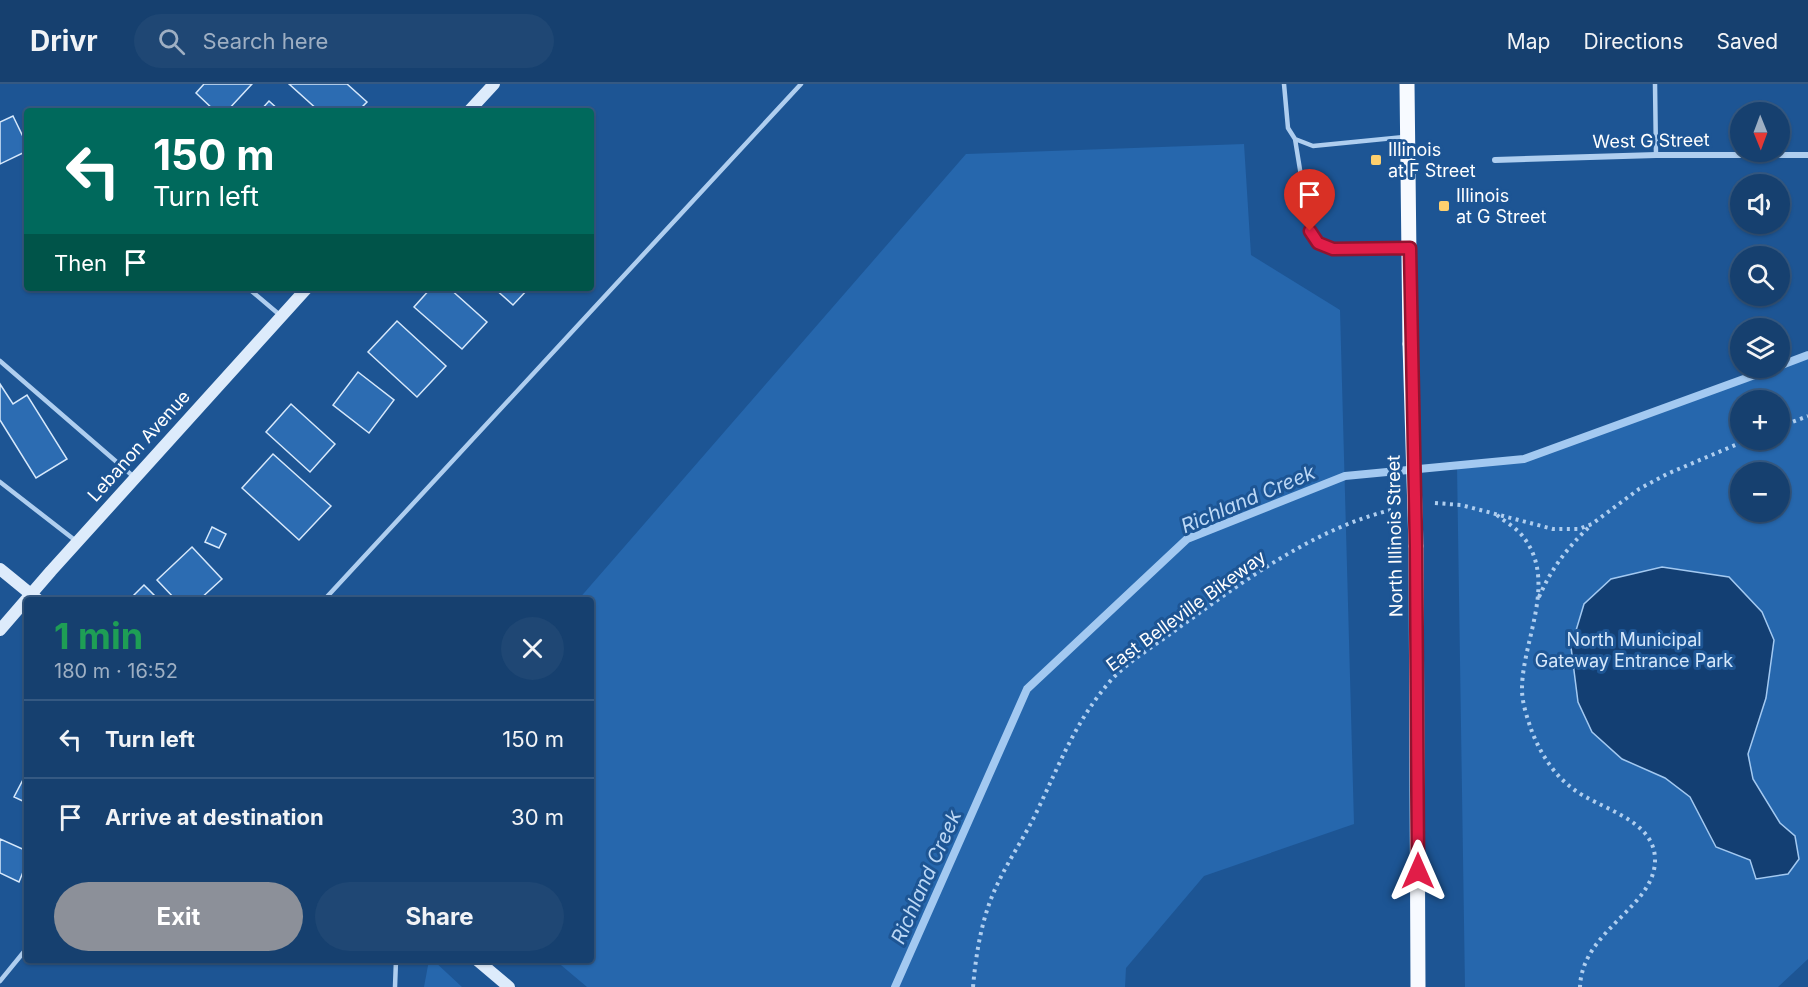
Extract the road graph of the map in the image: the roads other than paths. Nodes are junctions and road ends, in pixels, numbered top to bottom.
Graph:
1 (494, 84) edge
2 (801, 84) edge
3 (1284, 84) edge
4 (1407, 84) edge
5 (1655, 84) edge
6 (472, 108) edge
7 (1408, 137) junction
8 (1295, 140) junction
9 (1656, 155) junction
10 (1808, 155) edge
11 (1495, 160) dead end
12 (1410, 248) junction
13 (252, 291) edge
14 (304, 291) edge
15 (281, 316) junction
16 (0, 361) edge
17 (135, 477) junction
18 (0, 482) edge
19 (78, 542) junction
20 (0, 569) edge
21 (34, 597) edge
22 (327, 597) edge
23 (24, 607) edge
24 (0, 630) edge
25 (24, 952) edge
26 (396, 963) edge
27 (481, 963) edge
28 (0, 981) edge
29 (394, 987) edge
30 (509, 987) edge
31 (1418, 987) edge

1 - 6 main road
2 - 22 lane
3 - 8 lane
4 - 7 main road, North Illinois Street
5 - 9 lane
7 - 8 lane
7 - 12 main road, North Illinois Street
8 - 12 lane
9 - 10 street, West G Street
9 - 11 street, West G Street
12 - 31 main road, North Illinois Street, bridge
13 - 15 lane
14 - 15 main road, Lebanon Avenue
15 - 17 main road, Lebanon Avenue
16 - 17 lane
17 - 19 main road, Lebanon Avenue
18 - 19 lane
19 - 21 main road, Lebanon Avenue
20 - 21 main road
23 - 24 main road, Lebanon Avenue
25 - 28 lane
26 - 29 lane
27 - 30 main road

